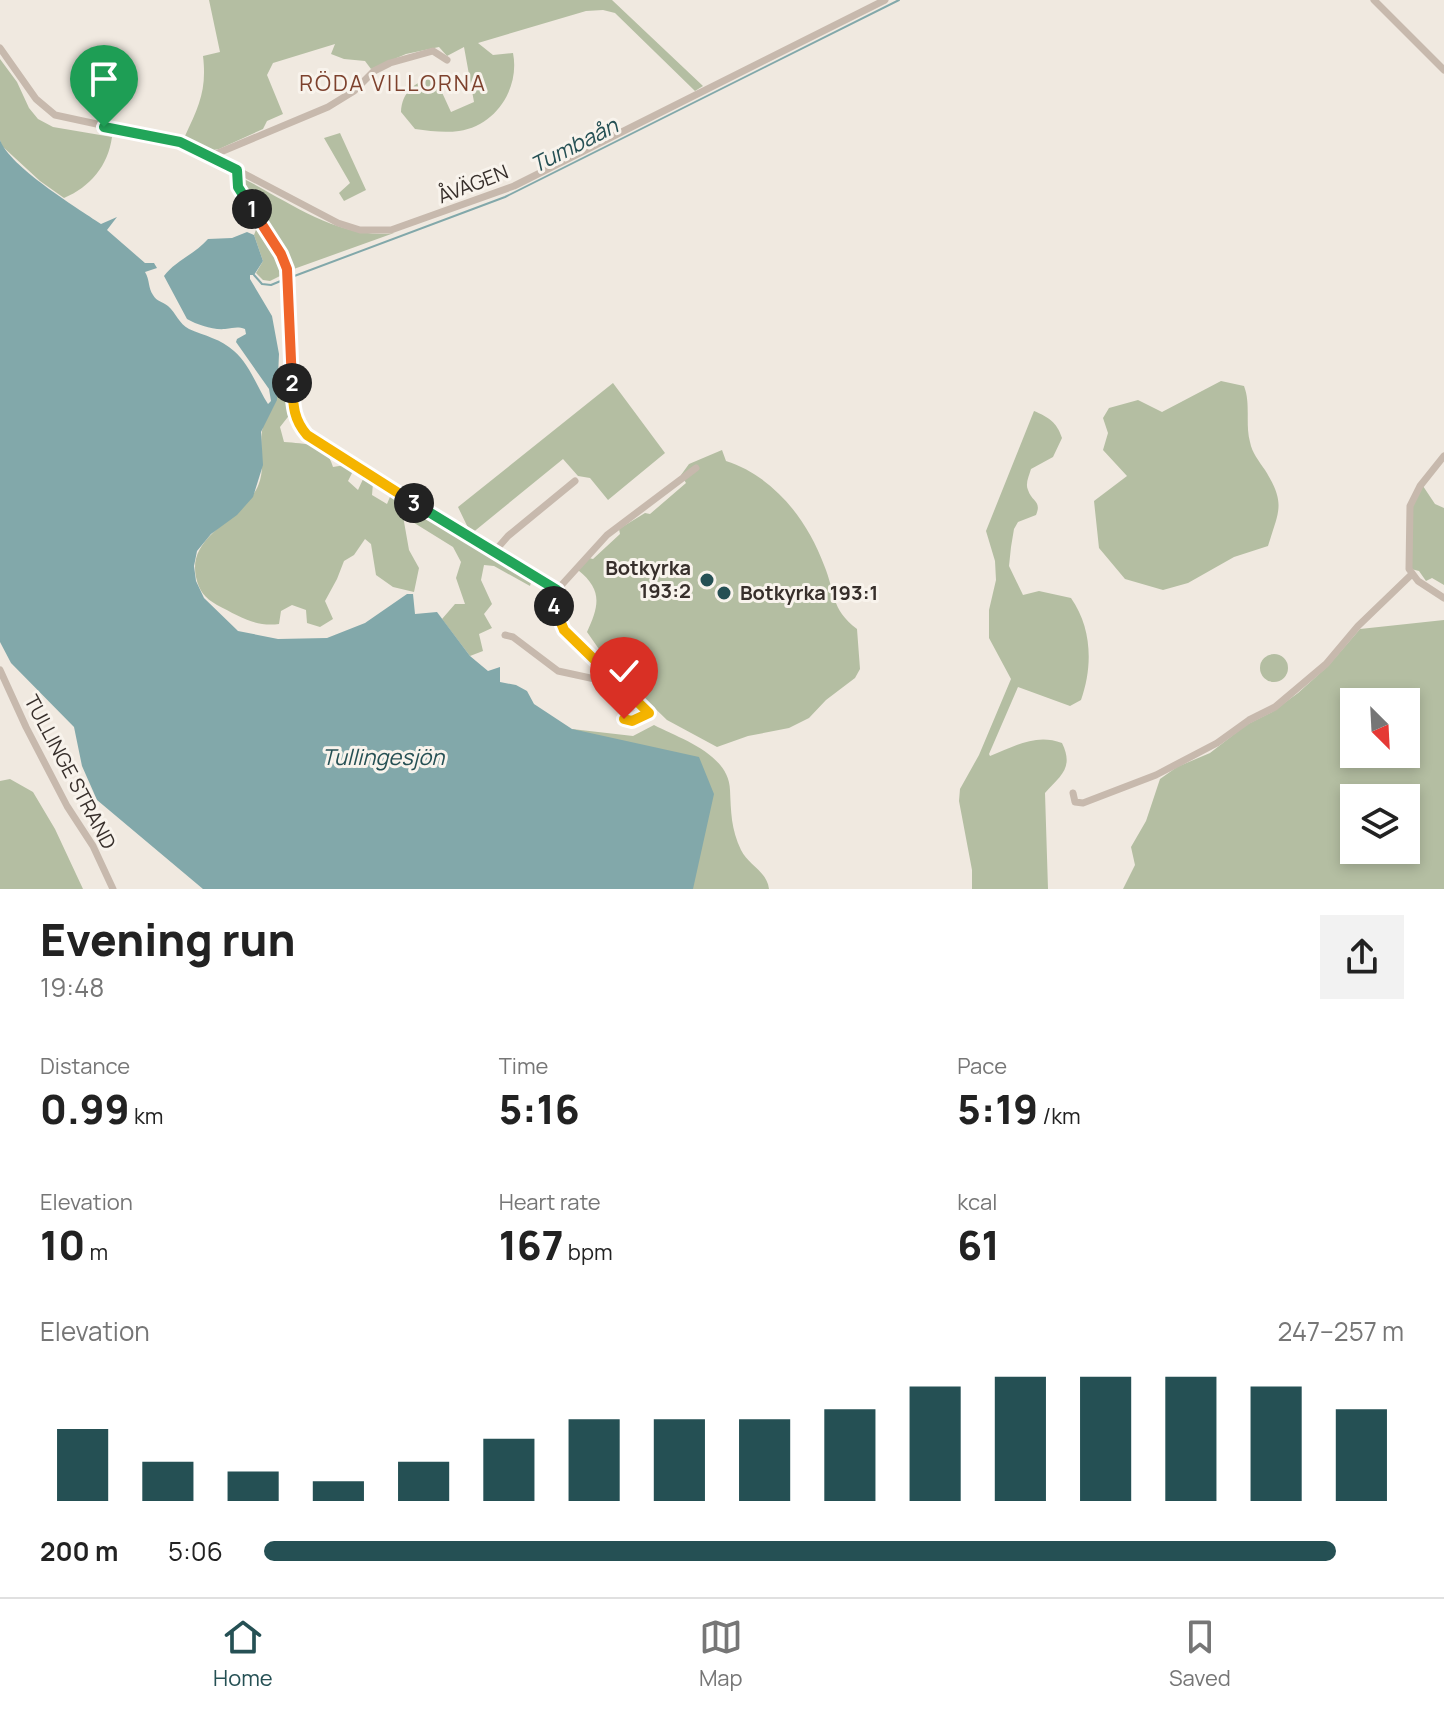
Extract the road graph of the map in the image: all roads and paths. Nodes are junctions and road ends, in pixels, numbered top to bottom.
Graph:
1 (885, 0) edge
2 (1374, 0) edge
3 (0, 48) edge
4 (447, 60) dead end
5 (1444, 70) edge
6 (211, 156) junction
7 (237, 170) junction
8 (1444, 456) edge
9 (696, 468) dead end
10 (575, 481) dead end
11 (494, 552) junction
12 (1412, 574) junction
13 (557, 590) junction
14 (1444, 598) edge
15 (505, 635) dead end
16 (0, 670) edge
17 (620, 684) junction
18 (624, 719) dead end
19 (1073, 793) dead end
20 (113, 889) edge

1 - 7 street, ÅVÄGEN
2 - 5 street
3 - 6 street, ÅVÄGEN
4 - 6 street
6 - 7 street, ÅVÄGEN
7 - 11 street
8 - 12 street
9 - 13 street
10 - 11 street
11 - 13 street
12 - 14 street
12 - 19 street
13 - 17 street
15 - 17 street
16 - 20 street, TULLINGE STRAND
17 - 18 street

